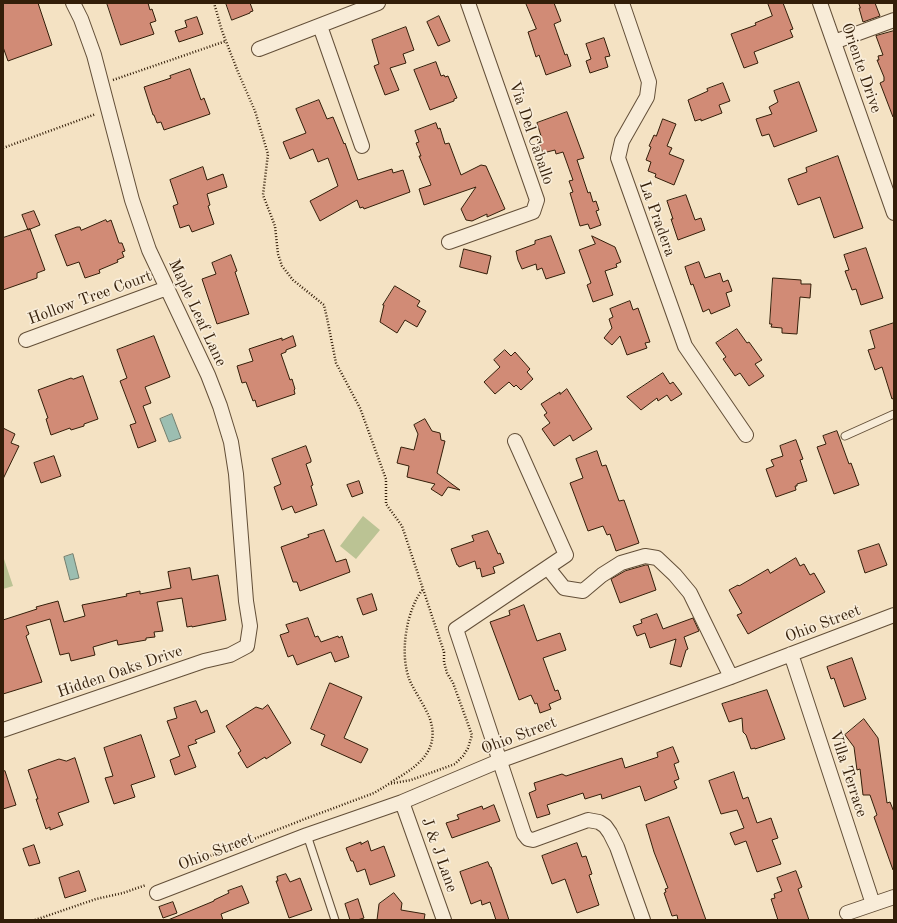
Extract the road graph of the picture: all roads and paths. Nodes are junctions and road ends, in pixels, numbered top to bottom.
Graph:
1 (73, 3) edge
2 (214, 3) edge
3 (378, 3) edge
4 (468, 3) edge
5 (622, 3) edge
6 (820, 3) edge
7 (894, 20) edge
8 (320, 26) junction
9 (226, 41) junction
10 (834, 42) junction
11 (259, 49) dead end
12 (101, 84) junction
13 (108, 110) junction
14 (362, 146) dead end
15 (3, 148) edge
16 (894, 213) edge
17 (449, 242) dead end
18 (167, 288) junction
19 (26, 340) dead end
20 (894, 414) edge
21 (746, 434) dead end
22 (845, 436) dead end
23 (515, 441) dead end
24 (548, 568) junction
25 (423, 588) junction
26 (894, 615) edge
27 (248, 646) joint
28 (791, 654) junction
29 (731, 677) junction
30 (3, 730) edge
31 (499, 761) junction
32 (389, 784) junction
33 (402, 802) junction
34 (307, 835) junction
35 (196, 865) dead end
36 (153, 888) joint
37 (894, 897) edge
38 (873, 904) junction
39 (847, 913) dead end
40 (35, 920) edge
41 (335, 920) edge
42 (444, 920) edge
43 (643, 920) edge

1 - 12 street, Maple Leaf Lane
2 - 9 path
3 - 8 street
4 - 17 street, Via Del Caballo
5 - 21 street, La Pradera
6 - 10 street, Oriente Drive
7 - 10 street
8 - 11 street
8 - 14 street
9 - 12 path
9 - 25 path
10 - 16 street, Oriente Drive
12 - 13 street, Maple Leaf Lane
13 - 15 path
13 - 18 street, Maple Leaf Lane
18 - 19 street, Hollow Tree Court
18 - 27 street, Maple Leaf Lane
20 - 22 lane
23 - 24 street
24 - 29 street
24 - 31 street
25 - 32 path
25 - 32 path
26 - 28 street, Ohio Street
27 - 30 street, Hidden Oaks Drive
28 - 29 street, Ohio Street
28 - 38 street, Villa Terrace
29 - 31 street, Ohio Street
31 - 33 street, Ohio Street
31 - 43 street
32 - 35 path
33 - 34 street, Ohio Street
33 - 42 street, J & J Lane
34 - 36 street, Ohio Street
34 - 41 lane
36 - 40 path
37 - 38 street
38 - 39 street

